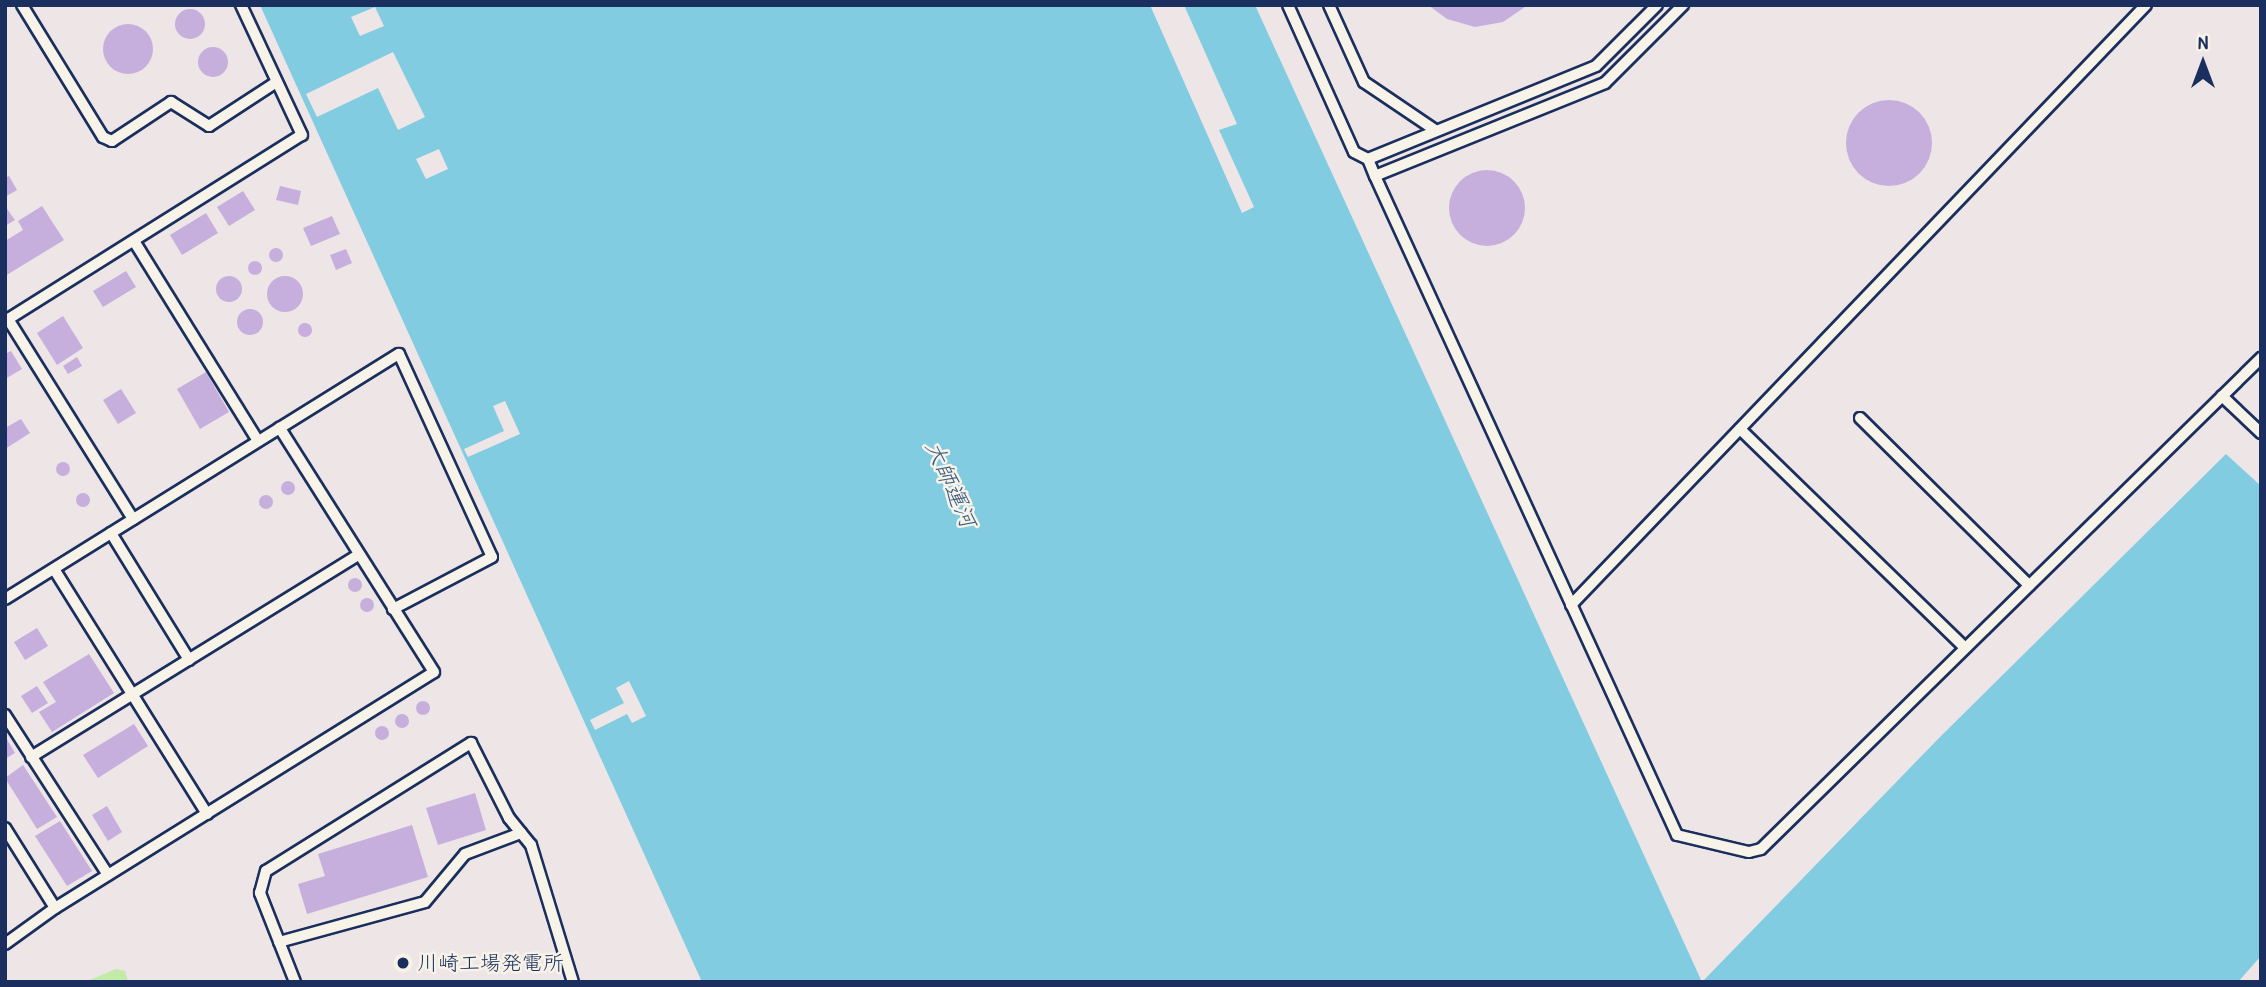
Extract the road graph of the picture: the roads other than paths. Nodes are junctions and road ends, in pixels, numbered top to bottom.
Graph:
1 (22, 5) edge
2 (241, 5) edge
3 (1287, 5) edge
4 (1329, 5) edge
5 (1657, 5) edge
6 (1683, 5) edge
7 (2146, 5) edge
8 (275, 83) junction
9 (1435, 130) junction
10 (1368, 159) junction
11 (1375, 176) junction
12 (135, 240) junction
13 (7, 320) edge
14 (2261, 358) edge
15 (2222, 396) junction
16 (1860, 418) dead end
17 (280, 428) junction
18 (1740, 429) junction
19 (2261, 433) edge
20 (258, 441) junction
21 (133, 519) junction
22 (111, 533) junction
23 (358, 555) junction
24 (54, 569) junction
25 (2029, 585) junction
26 (5, 599) edge
27 (1571, 605) junction
28 (393, 609) junction
29 (1965, 648) junction
30 (189, 660) junction
31 (132, 695) junction
32 (5, 715) edge
33 (32, 757) junction
34 (207, 814) junction
35 (5, 828) edge
36 (521, 833) junction
37 (108, 875) junction
38 (55, 908) junction
39 (279, 942) junction
40 (5, 944) edge
41 (295, 982) edge
42 (573, 982) edge

1 - 8 lane
2 - 8 lane
3 - 10 lane
4 - 9 lane
5 - 9 lane
6 - 11 lane
7 - 18 lane
8 - 12 lane
9 - 10 lane
10 - 11 lane
11 - 27 lane
12 - 13 lane
12 - 20 lane
13 - 21 lane
14 - 15 lane
15 - 19 lane
15 - 25 lane
16 - 25 lane
17 - 20 lane
17 - 23 lane
17 - 28 lane
18 - 27 lane
18 - 29 lane
20 - 21 lane
21 - 22 lane
22 - 24 lane
22 - 30 lane
23 - 28 lane
23 - 30 lane
24 - 26 lane
24 - 31 lane
25 - 29 lane
27 - 29 lane
28 - 34 lane
30 - 31 lane
31 - 33 lane
31 - 34 lane
32 - 33 lane
33 - 37 lane
34 - 37 lane
35 - 38 lane
36 - 39 lane
36 - 39 lane
36 - 42 lane
37 - 38 lane
38 - 40 lane
39 - 41 lane

